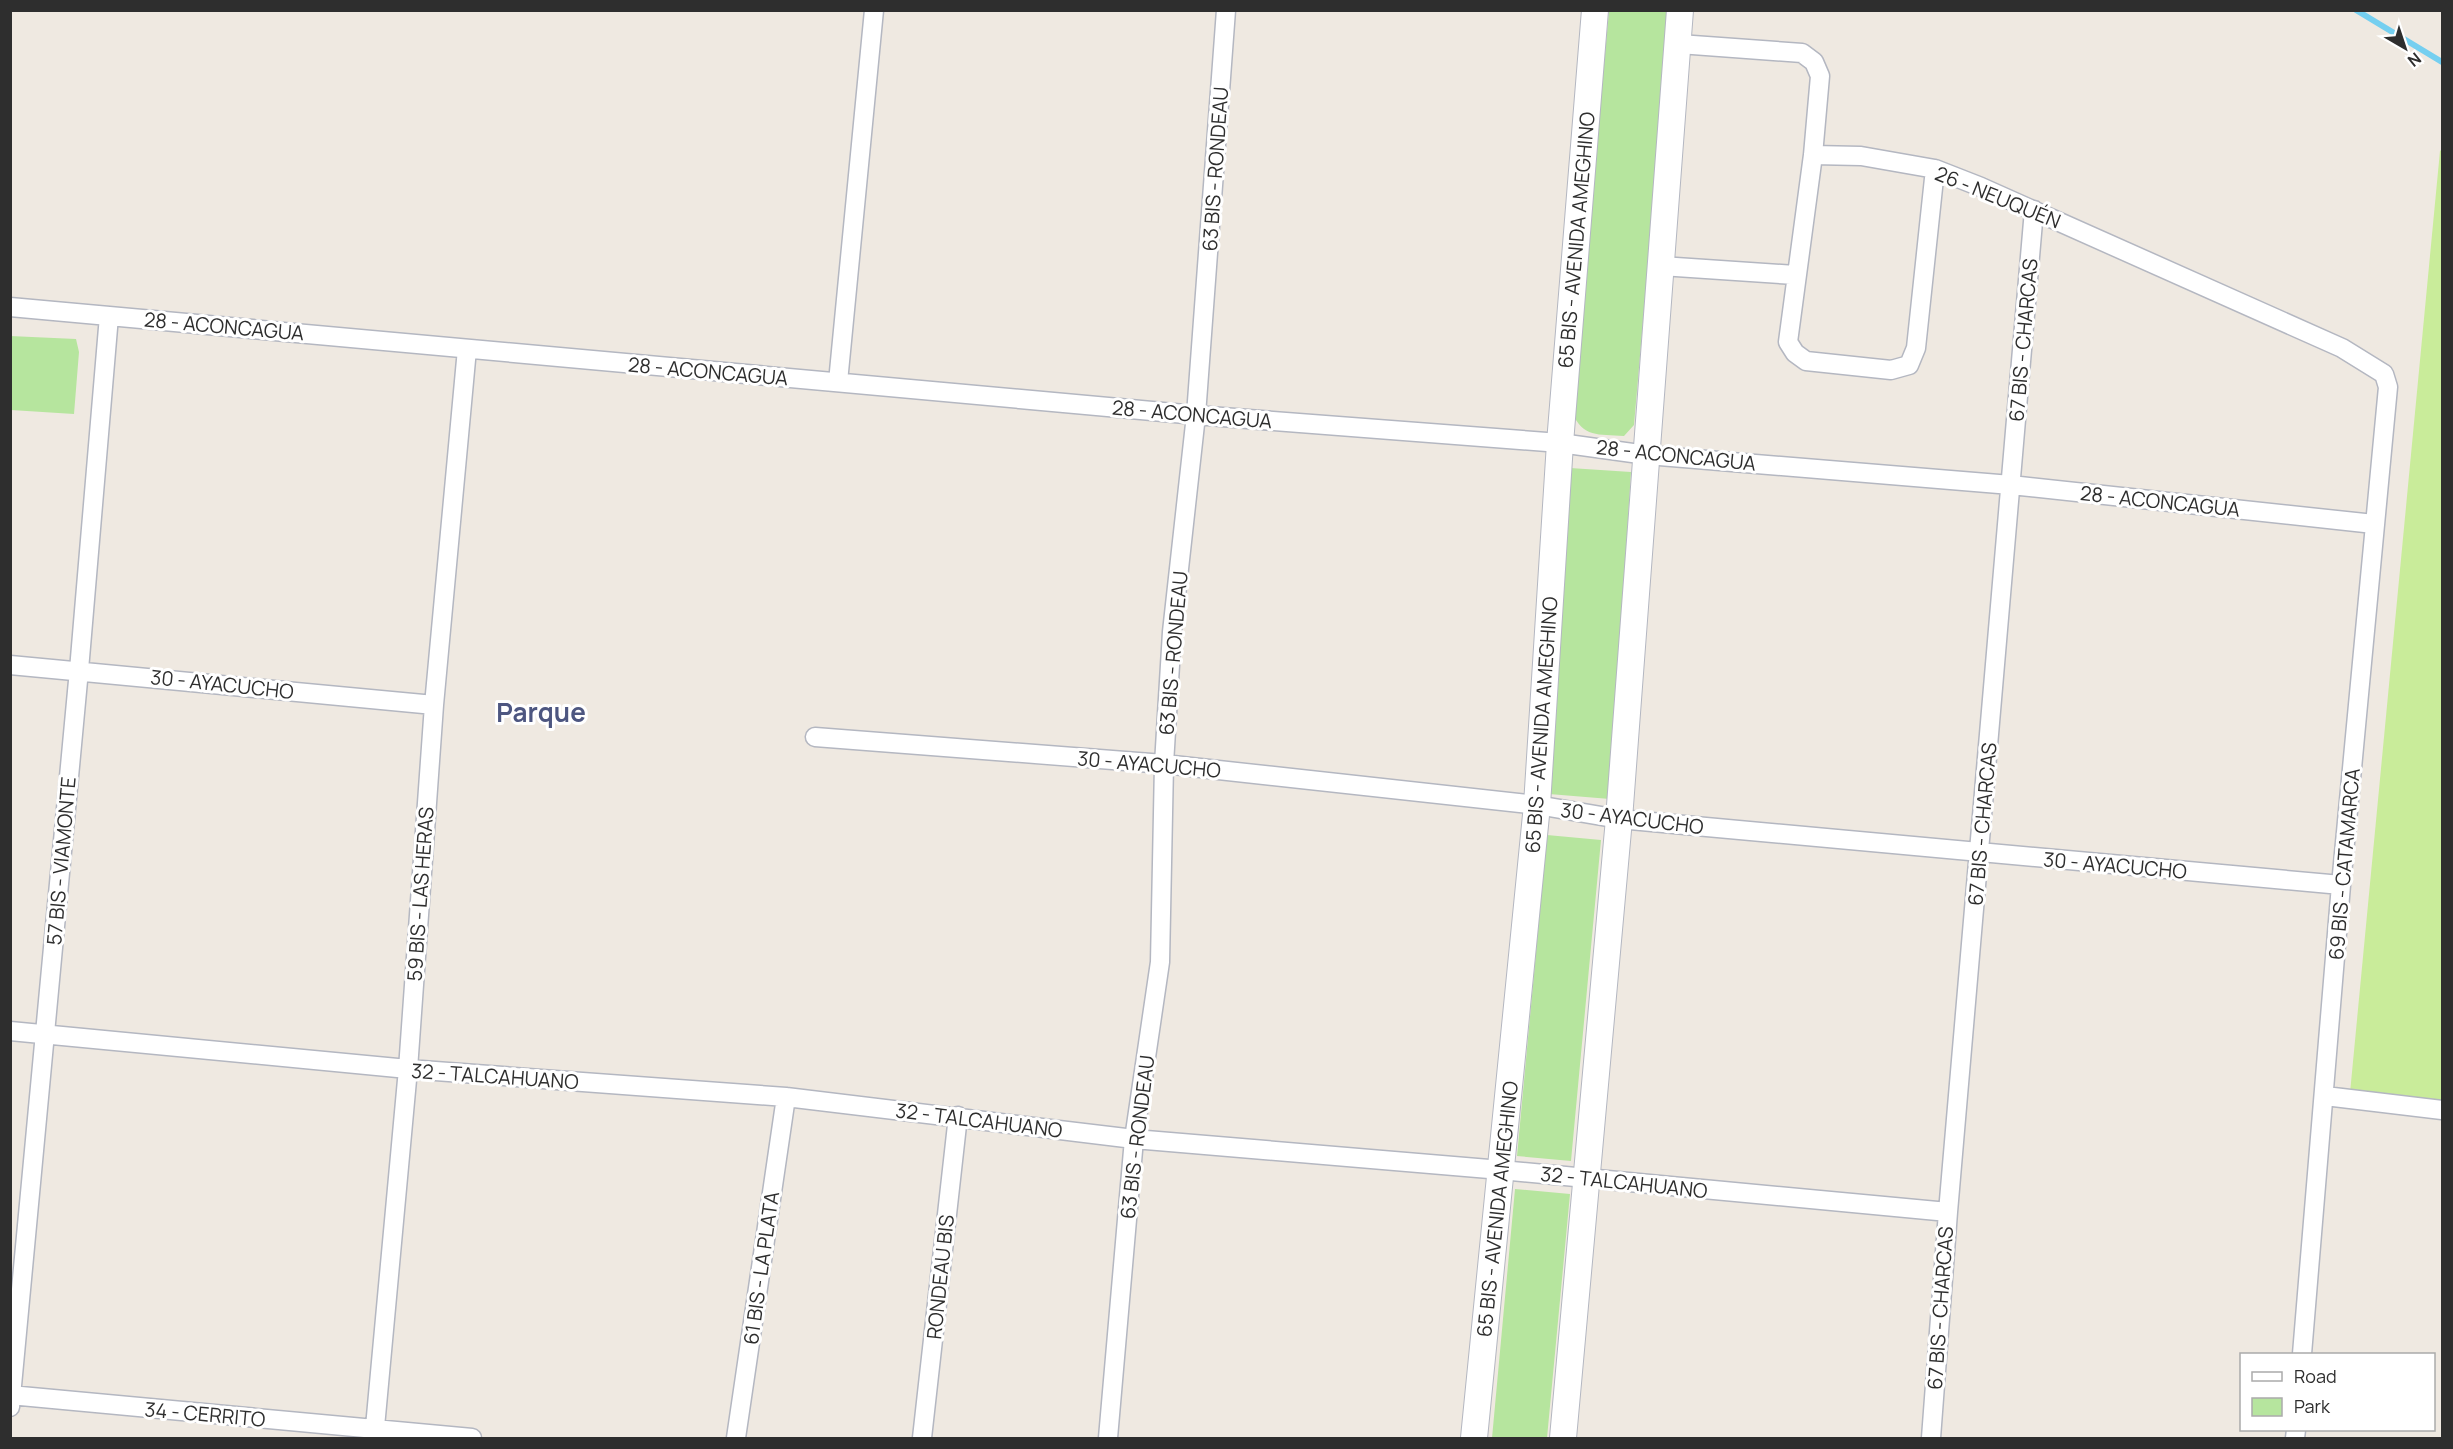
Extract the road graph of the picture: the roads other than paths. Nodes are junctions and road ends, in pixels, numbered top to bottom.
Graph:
1 (874, 10) edge
2 (1226, 10) edge
3 (1595, 10) edge
4 (1680, 10) edge
5 (1679, 44) junction
6 (1813, 155) junction
7 (1935, 170) junction
8 (2034, 210) junction
9 (1661, 266) junction
10 (1795, 275) junction
11 (10, 307) edge
12 (109, 316) junction
13 (467, 349) junction
14 (2384, 374) joint
15 (838, 382) junction
16 (1196, 415) junction
17 (1560, 443) junction
18 (1647, 455) junction
19 (2011, 485) junction
20 (2374, 524) junction
21 (10, 665) edge
22 (79, 670) junction
23 (434, 705) junction
24 (815, 737) dead end
25 (1164, 764) junction
26 (1537, 805) junction
27 (1619, 819) junction
28 (1979, 853) junction
29 (2341, 885) junction
30 (10, 1031) edge
31 (44, 1033) junction
32 (408, 1070) junction
33 (2325, 1096) junction
34 (786, 1097) junction
35 (2442, 1110) edge
36 (958, 1116) junction
37 (1134, 1139) junction
38 (1501, 1170) junction
39 (1587, 1179) junction
40 (1947, 1212) junction
41 (2302, 1353) edge
42 (11, 1399) edge
43 (374, 1434) edge
44 (472, 1438) edge
45 (736, 1438) edge
46 (922, 1438) edge
47 (1108, 1438) edge
48 (1474, 1438) edge
49 (1563, 1438) edge
50 (1931, 1438) edge

1 - 15 street
2 - 16 street, 63 BIS - RONDEAU
3 - 17 main road, 65 BIS - AVENIDA AMEGHINO
4 - 5 main road
5 - 6 street
5 - 9 main road
6 - 7 street, 26 - NEUQUÉN
6 - 10 street
7 - 8 street, 26 - NEUQUÉN
7 - 10 street
8 - 14 street, 26 - NEUQUÉN
8 - 19 street, 67 BIS - CHARCAS
9 - 10 street
9 - 18 main road
11 - 12 street, 28 - ACONCAGUA
12 - 13 street, 28 - ACONCAGUA
12 - 22 street, 57 BIS - VIAMONTE
13 - 15 street, 28 - ACONCAGUA
13 - 23 street, 59 BIS - LAS HERAS
14 - 20 street, 69 BIS - CATAMARCA
15 - 16 street, 28 - ACONCAGUA
16 - 17 street, 28 - ACONCAGUA
16 - 25 street, 63 BIS - RONDEAU
17 - 18 street, 28 - ACONCAGUA
17 - 26 main road, 65 BIS - AVENIDA AMEGHINO
18 - 19 street, 28 - ACONCAGUA
18 - 27 main road
19 - 20 street, 28 - ACONCAGUA
19 - 28 street, 67 BIS - CHARCAS
20 - 29 street, 69 BIS - CATAMARCA
21 - 22 street, 30 - AYACUCHO
22 - 23 street, 30 - AYACUCHO
22 - 31 street, 57 BIS - VIAMONTE
23 - 32 street, 59 BIS - LAS HERAS
24 - 25 street, 30 - AYACUCHO
25 - 26 street, 30 - AYACUCHO
25 - 37 street, 63 BIS - RONDEAU
26 - 27 street, 30 - AYACUCHO
26 - 38 main road, 65 BIS - AVENIDA AMEGHINO
27 - 28 street, 30 - AYACUCHO
27 - 39 main road
28 - 29 street, 30 - AYACUCHO
28 - 40 street, 67 BIS - CHARCAS
29 - 33 street, 69 BIS - CATAMARCA
30 - 31 street, 32 - TALCAHUANO
31 - 32 street, 32 - TALCAHUANO
31 - 42 street, 57 BIS - VIAMONTE
32 - 34 street, 32 - TALCAHUANO
32 - 43 street, 59 BIS - LAS HERAS
33 - 35 street
33 - 41 street, 69 BIS - CATAMARCA
34 - 36 street, 32 - TALCAHUANO
34 - 45 street, 61 BIS - LA PLATA
36 - 37 street, 32 - TALCAHUANO
36 - 46 street, RONDEAU BIS
37 - 38 street, 32 - TALCAHUANO
37 - 47 street, 63 BIS - RONDEAU
38 - 39 street, 32 - TALCAHUANO
38 - 48 main road, 65 BIS - AVENIDA AMEGHINO
39 - 40 street, 32 - TALCAHUANO
39 - 49 main road
40 - 50 street, 67 BIS - CHARCAS
42 - 43 street, 34 - CERRITO
43 - 44 street, 34 - CERRITO

